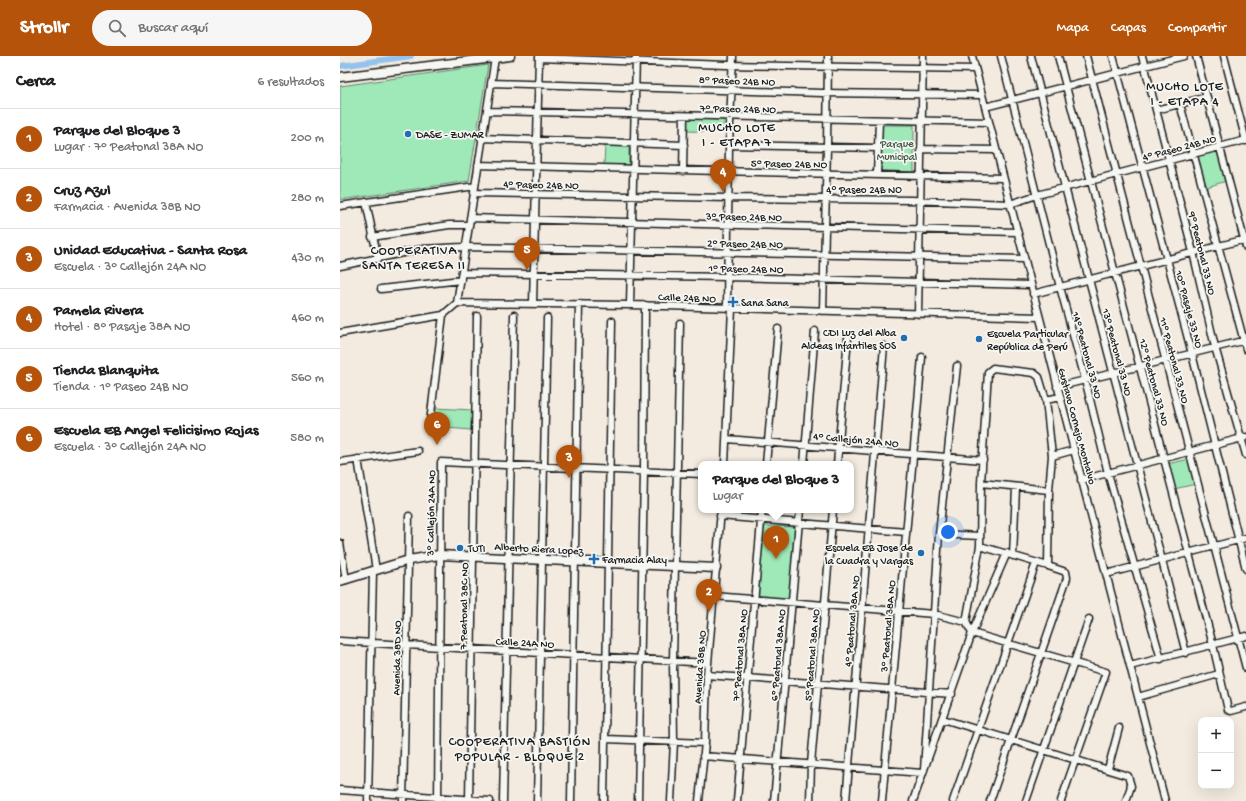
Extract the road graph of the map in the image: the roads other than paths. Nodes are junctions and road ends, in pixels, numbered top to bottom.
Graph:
1 (510, 56) edge
2 (733, 56) edge
3 (828, 56) edge
4 (923, 56) edge
5 (972, 56) edge
6 (1001, 56) edge
7 (1031, 56) edge
8 (1058, 56) edge
9 (1086, 56) edge
10 (1113, 56) edge
11 (1142, 56) edge
12 (1184, 56) edge
13 (1196, 56) edge
14 (1224, 56) edge
15 (538, 57) edge
16 (495, 58) junction
17 (636, 58) edge
18 (1170, 58) edge
19 (732, 64) junction
20 (828, 65) junction
21 (1144, 67) junction
22 (923, 68) junction
23 (975, 69) junction
24 (1117, 74) junction
25 (340, 77) edge
26 (1093, 80) junction
27 (491, 83) junction
28 (538, 84) junction
29 (635, 86) junction
30 (1066, 88) junction
31 (731, 89) junction
32 (828, 93) junction
33 (1041, 94) junction
34 (923, 95) junction
35 (982, 95) junction
36 (1207, 97) junction
37 (1013, 102) junction
38 (1180, 104) junction
39 (985, 108) junction
40 (1156, 110) junction
41 (487, 111) junction
42 (537, 113) junction
43 (634, 116) junction
44 (684, 117) junction
45 (730, 118) junction
46 (827, 120) junction
47 (879, 120) junction
48 (922, 122) junction
49 (989, 122) junction
50 (481, 138) junction
51 (537, 141) junction
52 (1246, 141) edge
53 (634, 143) junction
54 (684, 145) junction
55 (729, 145) junction
56 (827, 147) junction
57 (1220, 147) junction
58 (878, 148) junction
59 (921, 149) junction
60 (996, 150) junction
61 (1193, 154) junction
62 (1168, 161) junction
63 (478, 165) junction
64 (536, 167) junction
65 (1143, 167) junction
66 (633, 169) junction
67 (683, 170) junction
68 (728, 172) junction
69 (827, 174) junction
70 (1117, 174) junction
71 (877, 175) junction
72 (921, 176) junction
73 (1003, 178) junction
74 (1091, 181) junction
75 (1064, 188) junction
76 (475, 189) junction
77 (536, 194) junction
78 (1036, 195) junction
79 (632, 196) junction
80 (728, 198) junction
81 (826, 199) junction
82 (920, 200) junction
83 (366, 202) junction
84 (1010, 204) junction
85 (340, 206) edge
86 (535, 220) junction
87 (470, 222) junction
88 (632, 222) junction
89 (728, 225) junction
90 (825, 227) junction
91 (920, 230) junction
92 (1017, 232) junction
93 (372, 237) junction
94 (1245, 239) edge
95 (1217, 246) junction
96 (466, 247) junction
97 (1246, 247) edge
98 (534, 248) junction
99 (631, 250) junction
100 (729, 252) junction
101 (1193, 252) junction
102 (824, 255) junction
103 (919, 257) junction
104 (378, 259) junction
105 (1024, 259) junction
106 (1166, 259) junction
107 (340, 266) edge
108 (1141, 266) junction
109 (1115, 272) junction
110 (462, 274) junction
111 (534, 274) junction
112 (631, 275) junction
113 (728, 277) junction
114 (824, 279) junction
115 (1088, 279) junction
116 (461, 280) junction
117 (918, 282) junction
118 (1030, 284) junction
119 (1060, 287) junction
120 (381, 289) dead end
121 (1033, 294) junction
122 (457, 303) junction
123 (533, 304) junction
124 (579, 304) junction
125 (630, 305) junction
126 (645, 305) junction
127 (730, 308) junction
128 (823, 311) junction
129 (918, 314) junction
130 (443, 315) junction
131 (514, 315) dead end
132 (477, 316) dead end
133 (1039, 317) junction
134 (547, 318) dead end
135 (612, 320) dead end
136 (680, 322) dead end
137 (778, 329) dead end
138 (815, 331) dead end
139 (340, 333) edge
140 (848, 338) dead end
141 (1245, 340) edge
142 (884, 346) dead end
143 (1215, 347) junction
144 (1246, 349) edge
145 (1192, 353) junction
146 (922, 357) dead end
147 (1165, 360) junction
148 (957, 366) dead end
149 (1140, 367) junction
150 (1113, 374) junction
151 (1086, 379) junction
152 (1057, 387) junction
153 (1060, 397) junction
154 (1046, 400) junction
155 (430, 422) dead end
156 (1244, 438) edge
157 (727, 439) junction
158 (768, 442) junction
159 (805, 445) junction
160 (1214, 446) junction
161 (838, 448) junction
162 (1074, 450) junction
163 (418, 451) dead end
164 (875, 451) junction
165 (1190, 452) junction
166 (913, 454) junction
167 (1246, 455) edge
168 (1052, 456) junction
169 (946, 457) junction
170 (1164, 458) junction
171 (358, 459) junction
172 (983, 460) junction
173 (725, 461) edge
174 (766, 461) edge
175 (804, 461) edge
176 (837, 461) edge
177 (340, 462) edge
178 (474, 463) junction
179 (510, 465) junction
180 (1137, 465) junction
181 (544, 466) junction
182 (576, 468) junction
183 (610, 469) junction
184 (644, 471) junction
185 (677, 472) junction
186 (1108, 473) junction
187 (698, 474) edge
188 (1081, 480) junction
189 (981, 483) junction
190 (1016, 488) junction
191 (1049, 490) junction
192 (721, 513) edge
193 (762, 513) edge
194 (800, 513) edge
195 (833, 513) edge
196 (408, 516) dead end
197 (761, 520) junction
198 (799, 523) junction
199 (832, 525) junction
200 (868, 529) junction
201 (906, 532) junction
202 (939, 534) junction
203 (980, 536) junction
204 (1246, 538) edge
205 (1238, 540) junction
206 (340, 543) edge
207 (980, 546) junction
208 (1215, 546) junction
209 (1189, 552) junction
210 (1010, 554) junction
211 (439, 555) junction
212 (474, 555) junction
213 (508, 557) junction
214 (542, 559) junction
215 (1162, 559) junction
216 (409, 560) junction
217 (574, 561) junction
218 (608, 562) junction
219 (1036, 563) junction
220 (643, 564) junction
221 (675, 566) junction
222 (1048, 566) junction
223 (1135, 566) junction
224 (716, 568) junction
225 (1246, 568) edge
226 (375, 571) junction
227 (1106, 574) junction
228 (343, 580) edge
229 (714, 596) junction
230 (754, 599) junction
231 (792, 602) junction
232 (825, 605) junction
233 (862, 608) junction
234 (898, 611) junction
235 (934, 614) junction
236 (1089, 619) dead end
237 (966, 622) junction
238 (972, 633) junction
239 (1246, 636) edge
240 (1239, 638) junction
241 (340, 641) edge
242 (371, 643) junction
243 (1008, 644) junction
244 (406, 645) junction
245 (1213, 645) junction
246 (438, 647) junction
247 (472, 649) junction
248 (506, 651) junction
249 (540, 653) junction
250 (1186, 653) junction
251 (1041, 654) junction
252 (572, 655) junction
253 (607, 657) junction
254 (641, 659) junction
255 (1161, 659) junction
256 (673, 661) junction
257 (708, 663) junction
258 (1074, 663) junction
259 (1130, 666) junction
260 (1246, 668) edge
261 (1219, 674) junction
262 (707, 675) junction
263 (747, 678) junction
264 (785, 681) junction
265 (818, 684) junction
266 (855, 687) junction
267 (891, 689) junction
268 (929, 692) junction
269 (952, 694) junction
270 (1138, 697) junction
271 (1246, 707) edge
272 (943, 719) junction
273 (1119, 728) dead end
274 (977, 730) junction
275 (606, 739) junction
276 (639, 740) junction
277 (1011, 740) junction
278 (674, 742) junction
279 (704, 743) junction
280 (1044, 750) junction
281 (703, 756) junction
282 (740, 759) junction
283 (1075, 759) junction
284 (778, 762) junction
285 (811, 764) junction
286 (848, 767) junction
287 (1108, 769) junction
288 (884, 770) junction
289 (923, 772) junction
290 (340, 790) edge
291 (368, 792) junction
292 (403, 798) edge
293 (438, 799) edge
294 (469, 800) edge
295 (368, 801) edge
296 (490, 801) edge
297 (503, 801) edge
298 (537, 801) edge
299 (571, 801) edge
300 (604, 801) edge
301 (638, 801) edge
302 (671, 801) edge
303 (699, 801) edge
304 (737, 801) edge
305 (774, 801) edge
306 (810, 801) edge
307 (846, 801) edge
308 (882, 801) edge
309 (913, 801) edge
310 (953, 801) edge
311 (990, 801) edge
312 (1026, 801) edge
313 (1061, 801) edge
314 (1126, 801) edge
315 (1164, 801) edge

1 - 16 main road
2 - 19 street
3 - 20 street
4 - 22 street
5 - 23 street, Gustavo Cornejo Montalvo
6 - 37 street, 14° Peatonal 33 NO
7 - 33 street, 13° Peatonal 33 NO
8 - 30 street, 12° Peatonal 33 NO
9 - 26 street, 11° Peatonal 33 NO
10 - 24 street, 10° Pasaje 33 NO
11 - 21 street, 9° Peatonal 33 NO
12 - 18 street
13 - 36 street
14 - 52 street
15 - 17 street
15 - 28 street
16 - 25 main road
16 - 27 street
17 - 19 street
17 - 29 street
18 - 21 street
19 - 20 street
19 - 31 street
20 - 22 street
20 - 32 street
21 - 24 street
21 - 40 street, 9° Peatonal 33 NO
22 - 23 street
22 - 34 street
23 - 35 street, Gustavo Cornejo Montalvo
24 - 26 street
24 - 65 street, 10° Pasaje 33 NO
26 - 30 street
26 - 70 street, 11° Peatonal 33 NO
27 - 28 street, 8° Paseo 24B NO
27 - 41 street
28 - 29 street, 8° Paseo 24B NO
28 - 42 street
29 - 31 street, 8° Paseo 24B NO
29 - 43 street
30 - 33 street
30 - 74 street, 12° Peatonal 33 NO
31 - 32 street, 8° Paseo 24B NO
31 - 45 street
32 - 34 street, 8° Paseo 24B NO
32 - 46 street
33 - 37 street
33 - 75 street, 13° Peatonal 33 NO
34 - 35 street, 8° Paseo 24B NO
34 - 48 street
35 - 39 street, Gustavo Cornejo Montalvo
36 - 38 street
36 - 57 street
37 - 39 street
37 - 78 street, 14° Peatonal 33 NO
38 - 40 street
38 - 61 street
39 - 49 street, Gustavo Cornejo Montalvo
40 - 62 street, 9° Peatonal 33 NO
41 - 42 street, 7° Paseo 24B NO
41 - 50 street
42 - 43 street, 7° Paseo 24B NO
42 - 51 street
43 - 44 street, 7° Paseo 24B NO
43 - 53 street
44 - 45 street, 7° Paseo 24B NO
44 - 54 street
45 - 46 street, 7° Paseo 24B NO
45 - 55 street
46 - 47 street, 7° Paseo 24B NO
46 - 56 street
47 - 48 street, 7° Paseo 24B NO
47 - 58 street
48 - 49 street, 7° Paseo 24B NO
48 - 59 street
49 - 60 street, Gustavo Cornejo Montalvo
50 - 51 street
50 - 63 street
51 - 53 street
51 - 64 street
52 - 57 street, 4° Paseo 24B NO
53 - 54 street
53 - 66 street
54 - 67 street
55 - 56 street
55 - 68 street
56 - 58 street
56 - 69 street
57 - 61 street, 4° Paseo 24B NO
57 - 94 street
58 - 71 street
59 - 60 street
59 - 72 street
60 - 73 street, Gustavo Cornejo Montalvo
61 - 62 street, 4° Paseo 24B NO
61 - 95 street
62 - 65 street, 4° Paseo 24B NO
62 - 101 street, 9° Peatonal 33 NO
63 - 64 street, 5° Paseo 24B NO
63 - 76 street
64 - 66 street, 5° Paseo 24B NO
64 - 77 street
65 - 70 street, 4° Paseo 24B NO
65 - 106 street, 10° Pasaje 33 NO
66 - 67 street, 5° Paseo 24B NO
66 - 79 street
67 - 68 street, 5° Paseo 24B NO
68 - 69 street, 5° Paseo 24B NO
68 - 80 street
69 - 71 street, 5° Paseo 24B NO
69 - 81 street
70 - 74 street, 4° Paseo 24B NO
70 - 108 street, 11° Peatonal 33 NO
71 - 72 street, 5° Paseo 24B NO
72 - 73 street, 5° Paseo 24B NO
72 - 82 street
73 - 84 street, Gustavo Cornejo Montalvo
74 - 75 street, 4° Paseo 24B NO
74 - 109 street, 12° Peatonal 33 NO
75 - 78 street, 4° Paseo 24B NO
75 - 115 street, 13° Peatonal 33 NO
76 - 77 street, 4° Paseo 24B NO
76 - 83 street, 4° Paseo 24B NO
76 - 87 street
77 - 79 street, 4° Paseo 24B NO
77 - 86 street
78 - 84 street, 4° Paseo 24B NO
78 - 119 street, 14° Peatonal 33 NO
79 - 80 street, 4° Paseo 24B NO
79 - 88 street
80 - 81 street, 4° Paseo 24B NO
80 - 89 street
81 - 82 street, 4° Paseo 24B NO
81 - 90 street
82 - 84 street, 4° Paseo 24B NO
82 - 91 street
83 - 85 street, 4° Paseo 24B NO
83 - 93 street
84 - 92 street, Gustavo Cornejo Montalvo
86 - 87 street, 3° Paseo 24B NO
86 - 88 street, 3° Paseo 24B NO
86 - 98 street
87 - 93 street, 3° Paseo 24B NO
87 - 96 street
88 - 89 street, 3° Paseo 24B NO
88 - 99 street
89 - 90 street, 3° Paseo 24B NO
89 - 100 street
90 - 91 street, 3° Paseo 24B NO
90 - 102 street
91 - 92 street, 3° Paseo 24B NO
91 - 103 street
92 - 105 street, Gustavo Cornejo Montalvo
93 - 104 street
94 - 95 street
94 - 97 street
95 - 101 street
95 - 141 street
96 - 98 street, 2° Paseo 24B NO
96 - 104 street, 2° Paseo 24B NO
96 - 110 street
98 - 99 street, 2° Paseo 24B NO
98 - 111 street
99 - 100 street, 2° Paseo 24B NO
99 - 112 street
100 - 102 street, 2° Paseo 24B NO
100 - 113 street
101 - 106 street
101 - 143 street, 9° Peatonal 33 NO
102 - 103 street, 2° Paseo 24B NO
102 - 114 street
103 - 105 street, 2° Paseo 24B NO
103 - 117 street
104 - 107 street, 2° Paseo 24B NO
105 - 118 street, Gustavo Cornejo Montalvo
106 - 108 street
106 - 145 street, 10° Pasaje 33 NO
108 - 109 street
108 - 147 street, 11° Peatonal 33 NO
109 - 115 street
109 - 149 street, 12° Peatonal 33 NO
110 - 111 street, 1° Paseo 24B NO
110 - 116 street
111 - 112 street, 1° Paseo 24B NO
111 - 123 street
112 - 113 street, 1° Paseo 24B NO
112 - 125 street
113 - 114 street, 1° Paseo 24B NO
113 - 127 street
114 - 117 street, 1° Paseo 24B NO
114 - 128 street
115 - 119 street
115 - 150 street, 13° Peatonal 33 NO
116 - 120 street
116 - 122 street
117 - 118 street, 1° Paseo 24B NO
117 - 129 street
118 - 121 street, Gustavo Cornejo Montalvo
119 - 121 street
119 - 151 street, 14° Peatonal 33 NO
121 - 133 street, Gustavo Cornejo Montalvo
122 - 123 street, Calle 24B NO
122 - 130 street
123 - 124 street, Calle 24B NO
124 - 125 street, Calle 24B NO
124 - 182 street
125 - 126 street, Calle 24B NO
126 - 127 street, Calle 24B NO
126 - 184 street
127 - 128 street, Calle 24B NO
127 - 157 street
128 - 129 street, Calle 24B NO
129 - 133 street, Calle 24B NO
130 - 139 street
130 - 155 street
131 - 179 street
132 - 178 street, 7 Peatonal 38C NO
133 - 152 street, Gustavo Cornejo Montalvo
134 - 181 street
135 - 183 street
136 - 185 street
137 - 158 street
138 - 159 street
140 - 161 street
141 - 143 street
141 - 144 street
142 - 164 street, 4° Peatonal 38A NO
143 - 145 street
143 - 156 street, 9° Peatonal 33 NO
145 - 147 street
145 - 160 street, 10° Pasaje 33 NO
146 - 166 street, 3° Peatonal 38A NO
147 - 149 street
147 - 165 street, 11° Peatonal 33 NO
148 - 169 street
149 - 150 street
149 - 170 street, 12° Peatonal 33 NO
150 - 151 street
150 - 180 street, 13° Peatonal 33 NO
151 - 152 street
151 - 186 street, 14° Peatonal 33 NO
152 - 153 street, Gustavo Cornejo Montalvo
153 - 154 street
153 - 162 street, Gustavo Cornejo Montalvo
154 - 168 street
154 - 172 street
156 - 160 street
156 - 167 street, 9° Peatonal 33 NO
157 - 158 street, 4° Callejón 24A NO
157 - 173 street
158 - 159 street, 4° Callejón 24A NO
158 - 174 street
159 - 161 street, 4° Callejón 24A NO
159 - 175 street
160 - 165 street
160 - 205 street, 10° Pasaje 33 NO
161 - 164 street, 4° Callejón 24A NO
161 - 176 street
162 - 168 street
162 - 188 street, Gustavo Cornejo Montalvo
163 - 171 street
164 - 166 street, 4° Callejón 24A NO
164 - 200 street, 4° Peatonal 38A NO
165 - 170 street
165 - 208 street, 11° Peatonal 33 NO
166 - 169 street, 4° Callejón 24A NO
166 - 201 street, 3° Peatonal 38A NO
168 - 191 street
169 - 172 street, 4° Callejón 24A NO
169 - 202 street
170 - 180 street
170 - 209 street, 12° Peatonal 33 NO
171 - 177 street
171 - 226 street
172 - 189 street
178 - 179 street, 3° Callejón 24A NO
178 - 211 street, 3° Callejón 24A NO
178 - 212 street, 7 Peatonal 38C NO
179 - 181 street, 3° Callejón 24A NO
179 - 213 street
180 - 186 street
180 - 215 street, 13° Peatonal 33 NO
181 - 182 street, 3° Callejón 24A NO
181 - 214 street
182 - 183 street, 3° Callejón 24A NO
182 - 217 street
183 - 184 street, 3° Callejón 24A NO
183 - 218 street
184 - 185 street, 3° Callejón 24A NO
184 - 220 street
185 - 187 street, 3° Callejón 24A NO
185 - 221 street
186 - 188 street
186 - 223 street, 14° Peatonal 33 NO
188 - 227 street, Gustavo Cornejo Montalvo
189 - 190 street
189 - 203 street
190 - 191 street
190 - 210 street
191 - 222 street
192 - 197 street
192 - 224 street, Avenida 38B NO
193 - 197 street, 7° Peatonal 38A NO
194 - 198 street, 6º Peatonal 38A NO
195 - 199 street, 5° Peatonal 38A NO
196 - 216 street, Avenida 38D NO
197 - 198 street
197 - 230 street, 7° Peatonal 38A NO
198 - 199 street
198 - 231 street, 6º Peatonal 38A NO
199 - 200 street
199 - 232 street, 5° Peatonal 38A NO
200 - 201 street
200 - 233 street, 4° Peatonal 38A NO
201 - 234 street, 3° Peatonal 38A NO
202 - 203 street
202 - 235 street
203 - 207 street
204 - 205 street
205 - 208 street
205 - 225 street, 10° Pasaje 33 NO
206 - 228 street
207 - 210 street
207 - 237 street
208 - 209 street
208 - 240 street, 11° Peatonal 33 NO
209 - 215 street
209 - 245 street, 12° Peatonal 33 NO
210 - 219 street
210 - 238 street
211 - 212 main road, Alberto Riera Lopez
211 - 216 main road, Alberto Riera Lopez
211 - 246 street, 3° Callejón 24A NO
212 - 213 main road, Alberto Riera Lopez
212 - 247 street, 7 Peatonal 38C NO
213 - 214 main road, Alberto Riera Lopez
213 - 248 street
214 - 217 main road, Alberto Riera Lopez
214 - 249 street
215 - 223 street
215 - 250 street, 13° Peatonal 33 NO
216 - 226 main road, Alberto Riera Lopez
216 - 244 street, Avenida 38D NO
217 - 218 main road, Alberto Riera Lopez
217 - 252 street
218 - 220 main road, Alberto Riera Lopez
218 - 253 street
219 - 222 street
219 - 243 street
220 - 221 main road, Alberto Riera Lopez
220 - 254 street
221 - 224 main road, Alberto Riera Lopez
221 - 256 street
222 - 251 street
223 - 227 street
223 - 255 street, 14° Peatonal 33 NO
224 - 229 street, Avenida 38B NO
226 - 228 main road, Alberto Riera Lopez
226 - 242 street
227 - 259 street, Gustavo Cornejo Montalvo
229 - 230 street
229 - 257 street, Avenida 38B NO
230 - 231 street
230 - 263 street, 7° Peatonal 38A NO
231 - 232 street
231 - 264 street, 6º Peatonal 38A NO
232 - 233 street
232 - 265 street, 5° Peatonal 38A NO
233 - 234 street
233 - 266 street, 4° Peatonal 38A NO
234 - 235 street
234 - 267 street, 3° Peatonal 38A NO
235 - 237 street
235 - 268 street
236 - 258 street
237 - 238 street
238 - 243 street
238 - 269 street
239 - 240 street
240 - 245 street
240 - 260 street, 11° Peatonal 33 NO
241 - 242 street, Calle 24A NO
242 - 244 street, Calle 24A NO
242 - 291 street
243 - 251 street
243 - 274 street
244 - 246 street, Calle 24A NO
244 - 292 street, Avenida 38D NO
245 - 250 street
245 - 261 street, 12° Peatonal 33 NO
246 - 247 street, Calle 24A NO
246 - 293 street, 3° Callejón 24A NO
247 - 248 street, Calle 24A NO
247 - 294 street, 7 Peatonal 38C NO
248 - 249 street, Calle 24A NO
248 - 297 street
249 - 252 street, Calle 24A NO
249 - 298 street
250 - 255 street
251 - 258 street
251 - 277 street
252 - 253 street, Calle 24A NO
252 - 299 street
253 - 254 street, Calle 24A NO
253 - 275 street
254 - 256 street, Calle 24A NO
254 - 276 street
255 - 259 street
256 - 257 street, Calle 24A NO
256 - 278 street
257 - 262 street, Avenida 38B NO
258 - 280 street
258 - 283 street
259 - 270 street, Gustavo Cornejo Montalvo
261 - 270 street
261 - 271 street, 12° Peatonal 33 NO
262 - 263 street
262 - 279 street, Avenida 38B NO
263 - 264 street
263 - 282 street, 7° Peatonal 38A NO
264 - 265 street
264 - 284 street, 6º Peatonal 38A NO
265 - 266 street
265 - 285 street, 5° Peatonal 38A NO
266 - 267 street
266 - 286 street, 4° Peatonal 38A NO
267 - 268 street
267 - 288 street, 3° Peatonal 38A NO
268 - 269 street
268 - 289 street
269 - 272 street
270 - 315 street, Gustavo Cornejo Montalvo
272 - 274 street
272 - 289 street
273 - 287 street
274 - 277 street
274 - 310 street
275 - 276 street
275 - 300 street
276 - 278 street
276 - 301 street
277 - 280 street
277 - 311 street
278 - 279 street
278 - 302 street
279 - 281 street, Avenida 38B NO
280 - 283 street
280 - 312 street
281 - 282 street
281 - 303 street, Avenida 38B NO
282 - 284 street
282 - 304 street, 7° Peatonal 38A NO
283 - 287 street
283 - 313 street
284 - 285 street
284 - 305 street, 6º Peatonal 38A NO
285 - 286 street
285 - 306 street, 5° Peatonal 38A NO
286 - 288 street
286 - 307 street, 4° Peatonal 38A NO
287 - 314 street
288 - 289 street
288 - 308 street, 3° Peatonal 38A NO
289 - 309 street
290 - 291 street
291 - 292 street
291 - 295 street
292 - 293 street
293 - 294 street
294 - 296 street

